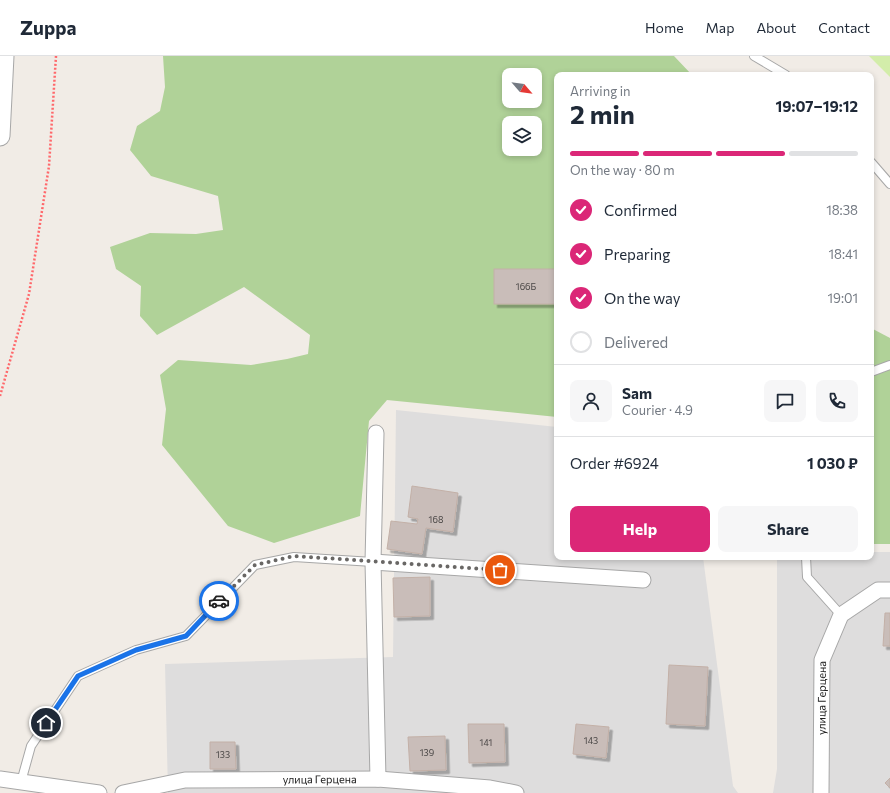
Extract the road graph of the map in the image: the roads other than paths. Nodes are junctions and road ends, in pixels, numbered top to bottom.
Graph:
1 (4, 56) edge
2 (754, 56) edge
3 (777, 72) edge
4 (0, 136) edge
5 (874, 165) edge
6 (890, 184) edge
7 (890, 365) edge
8 (874, 371) edge
9 (376, 433) dead end
10 (806, 560) edge
11 (373, 562) junction
12 (643, 580) dead end
13 (890, 590) edge
14 (841, 615) junction
15 (0, 779) edge
16 (378, 779) junction
17 (21, 782) junction
18 (99, 793) edge
19 (123, 793) edge
20 (516, 793) edge
21 (821, 793) edge

1 - 4 street
2 - 3 lane
5 - 6 lane
7 - 8 lane
9 - 11 street
10 - 14 lane
11 - 12 street
11 - 16 street
11 - 17 lane
13 - 14 street
14 - 21 street, улица Герцена
15 - 17 street
16 - 19 street, улица Герцена
16 - 20 street, улица Герцена
17 - 18 street

